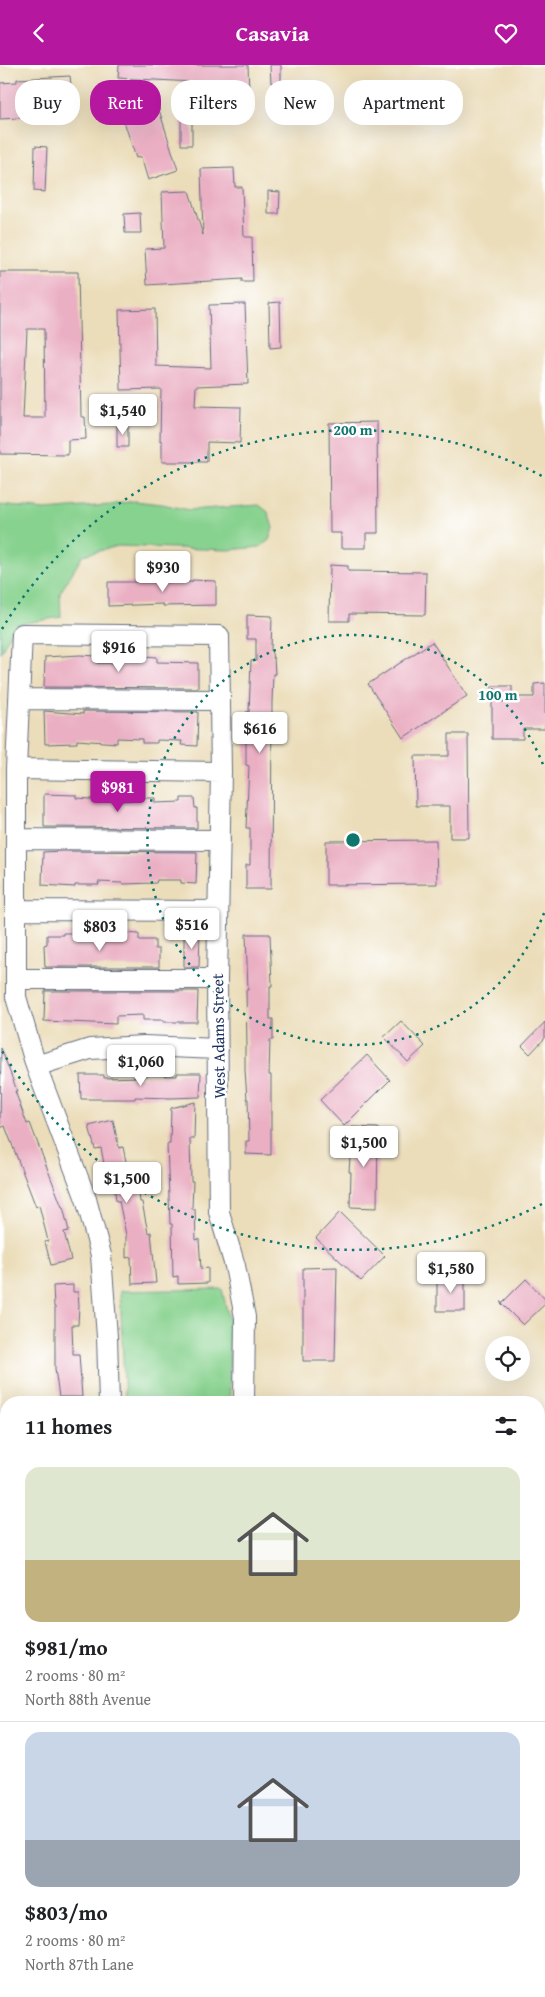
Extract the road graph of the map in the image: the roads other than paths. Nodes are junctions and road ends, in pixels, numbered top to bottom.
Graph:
1 (19, 699) junction
2 (220, 701) junction
3 (16, 769) junction
4 (221, 771) junction
5 (17, 839) junction
6 (220, 840) junction
7 (16, 910) junction
8 (218, 911) junction
9 (16, 979) junction
10 (217, 979) junction
11 (218, 1049) junction
12 (36, 1066) junction
13 (109, 1396) edge
14 (244, 1396) edge

1 - 2 street
1 - 2 street, West Adams Street
1 - 3 street
2 - 4 street, West Adams Street
3 - 4 street
3 - 5 street
4 - 6 street, West Adams Street
5 - 6 street
5 - 7 street
6 - 8 street, West Adams Street
7 - 8 street
7 - 9 street
8 - 10 street, West Adams Street
9 - 10 street
9 - 12 street
10 - 11 street, West Adams Street
11 - 12 street
11 - 14 street, West Adams Street
12 - 13 street

